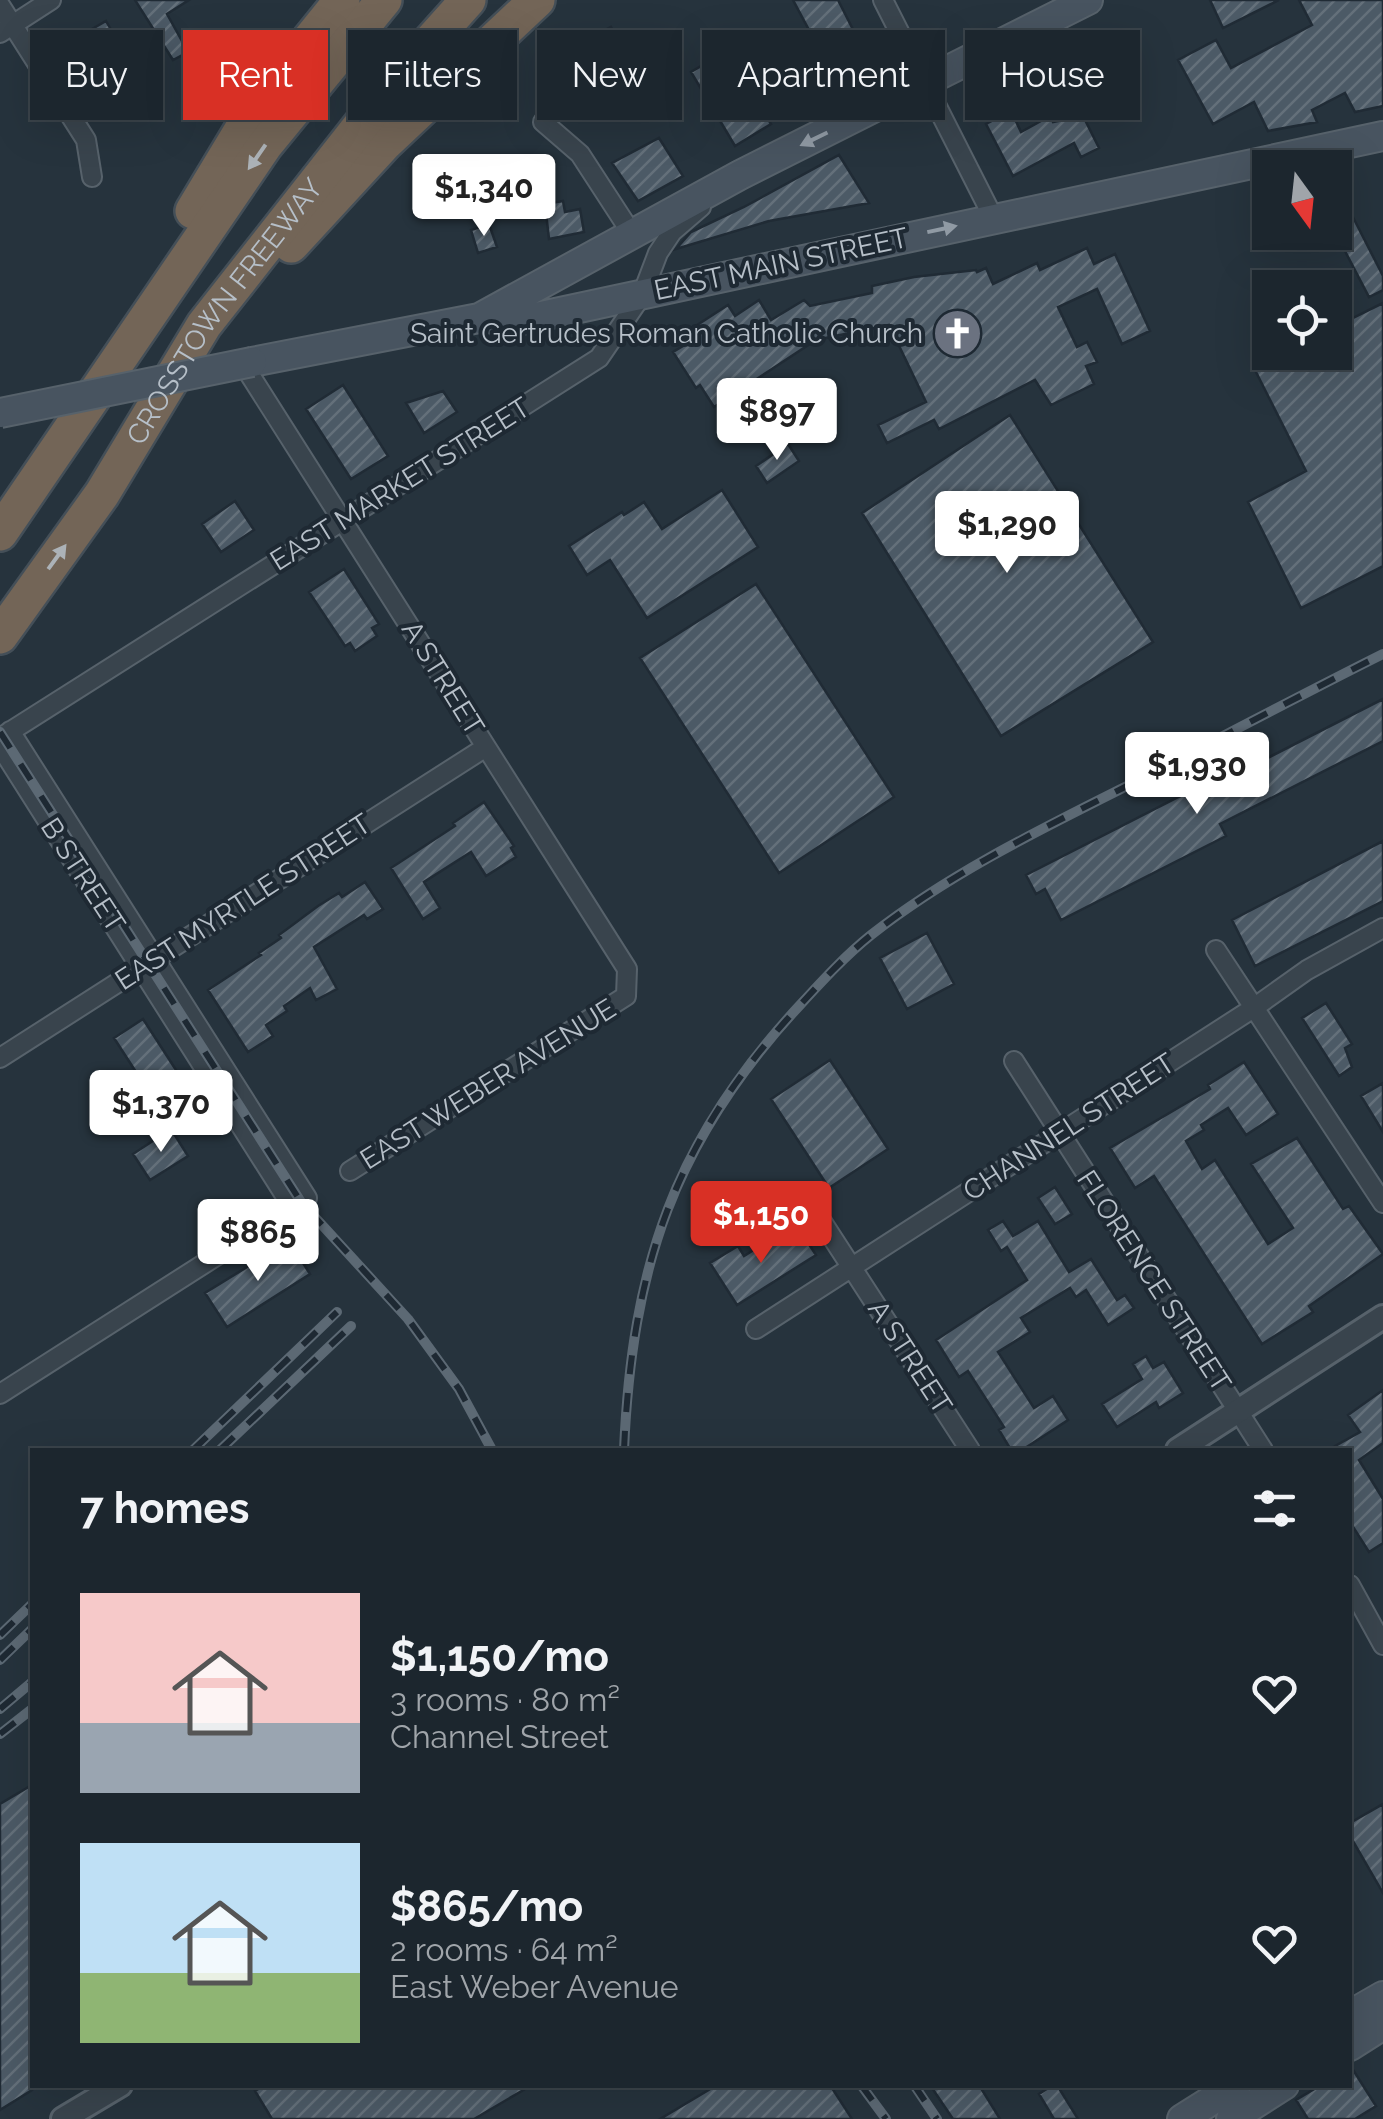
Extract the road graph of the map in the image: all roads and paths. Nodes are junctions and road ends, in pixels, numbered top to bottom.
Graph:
1 (51, 0) edge
2 (342, 0) edge
3 (384, 0) edge
4 (468, 0) edge
5 (537, 0) edge
6 (883, 0) edge
7 (1088, 0) edge
8 (0, 5) edge
9 (6, 29) edge
10 (899, 30) edge
11 (945, 75) edge
12 (853, 120) edge
13 (945, 120) edge
14 (543, 122) dead end
15 (1383, 136) edge
16 (740, 175) junction
17 (92, 177) dead end
18 (993, 217) junction
19 (632, 234) junction
20 (230, 291) junction
21 (161, 293) junction
22 (642, 295) junction
23 (479, 318) junction
24 (247, 365) junction
25 (0, 413) edge
26 (342, 519) junction
27 (0, 533) edge
28 (0, 636) edge
29 (3, 738) edge
30 (486, 747) junction
31 (1383, 928) edge
32 (1216, 950) dead end
33 (148, 963) junction
34 (626, 996) joint
35 (1255, 1007) junction
36 (0, 1058) edge
37 (1014, 1060) dead end
38 (1059, 1133) junction
39 (350, 1172) dead end
40 (1383, 1203) edge
41 (817, 1214) dead end
42 (852, 1267) junction
43 (1383, 1317) edge
44 (756, 1328) dead end
45 (0, 1394) edge
46 (1238, 1412) junction
47 (969, 1448) edge
48 (1181, 1448) edge
49 (1262, 1448) edge
50 (1352, 1590) edge
51 (1383, 1645) edge
52 (1383, 1996) edge
53 (1352, 2014) edge
54 (1383, 2025) edge
55 (1352, 2045) edge
56 (115, 2088) edge
57 (1231, 2088) edge
58 (1279, 2088) edge
59 (62, 2119) edge
60 (1182, 2119) edge
61 (1232, 2119) edge

1 - 9 street
2 - 21 highway
3 -> 21 highway
4 - 20 highway, CROSSTOWN FREEWAY
5 - 20 highway
6 - 10 street
7 - 11 main road, EAST MARKET STREET
8 - 9 street
9 - 17 street
12 -> 16 main road, EAST MARKET STREET
13 - 18 street
14 - 19 street
15 - 18 main road, EAST MAIN STREET
16 - 19 main road, EAST MARKET STREET
16 - 22 street, EAST MARKET STREET
22 -> 18 main road, EAST MAIN STREET
19 - 23 main road, EAST MARKET STREET
28 -> 20 highway, CROSSTOWN FREEWAY
21 - 27 highway
22 - 23 main road, EAST MAIN STREET
22 - 26 street, EAST MARKET STREET
23 - 24 main road, EAST MAIN STREET
24 - 25 main road, EAST MAIN STREET, bridge
24 - 26 street, A STREET
26 - 29 street, EAST MARKET STREET
26 - 30 street, A STREET
29 - 33 street, B STREET
30 - 33 street, EAST MYRTLE STREET
30 - 34 street, A STREET
31 - 35 street, CHANNEL STREET
32 - 35 street
33 - 36 street, EAST MYRTLE STREET
33 - 45 street, B STREET
34 - 39 street, EAST WEBER AVENUE
35 - 38 street, CHANNEL STREET
35 - 40 street
37 - 38 street, FLORENCE STREET
38 - 42 street, CHANNEL STREET
38 - 46 street, FLORENCE STREET
41 - 42 street, A STREET
42 - 44 street, CHANNEL STREET
42 - 47 street, A STREET
43 - 46 street
46 - 48 street
46 - 49 street, FLORENCE STREET
50 - 51 street
52 - 53 main road
54 - 55 main road
56 - 59 street
57 - 60 main road
58 - 61 main road

